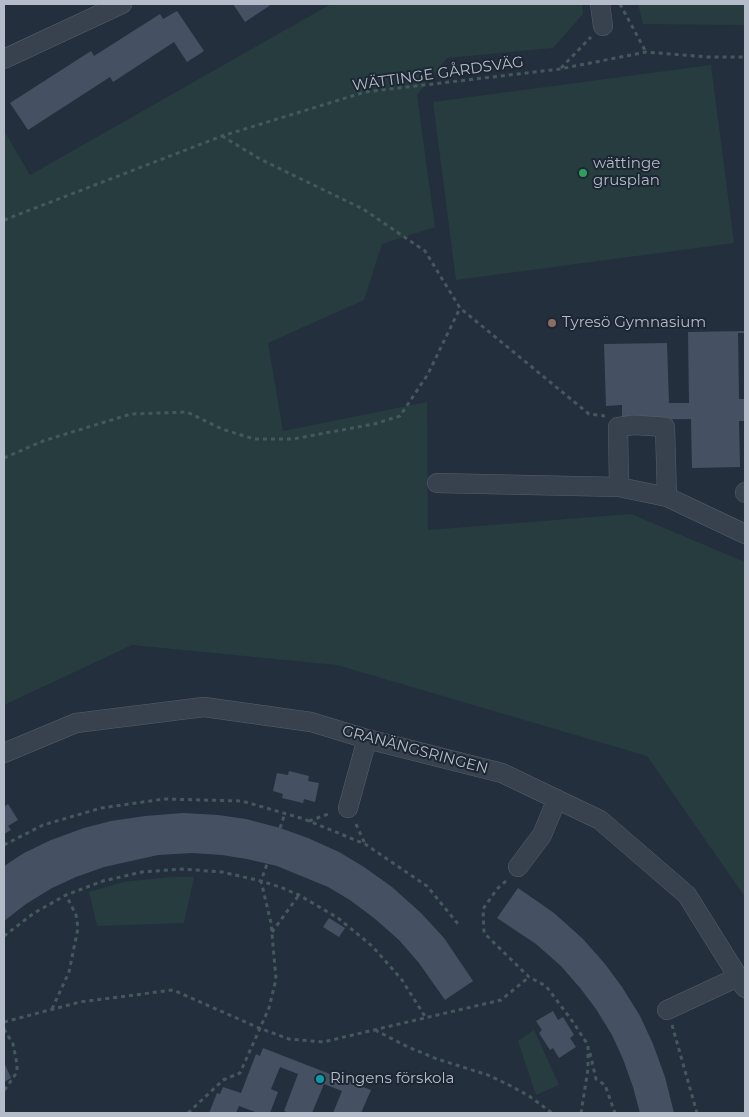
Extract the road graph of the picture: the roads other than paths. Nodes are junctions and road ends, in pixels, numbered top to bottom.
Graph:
1 (122, 4) edge
2 (600, 4) edge
3 (603, 26) dead end
4 (4, 59) edge
5 (437, 483) dead end
6 (619, 488) junction
7 (668, 498) junction
8 (745, 534) edge
9 (367, 739) junction
10 (4, 753) edge
11 (557, 799) junction
12 (348, 808) dead end
13 (518, 867) road end
14 (742, 982) edge
15 (667, 1010) road end

1 - 4 street
2 - 3 street
5 - 6 street
6 - 7 street
6 - 7 street
7 - 8 street
9 - 10 street, GRANÄNGSRINGEN
9 - 11 street, GRANÄNGSRINGEN
9 - 12 street
11 - 13 street
11 - 14 street, GRANÄNGSRINGEN
14 - 15 street

